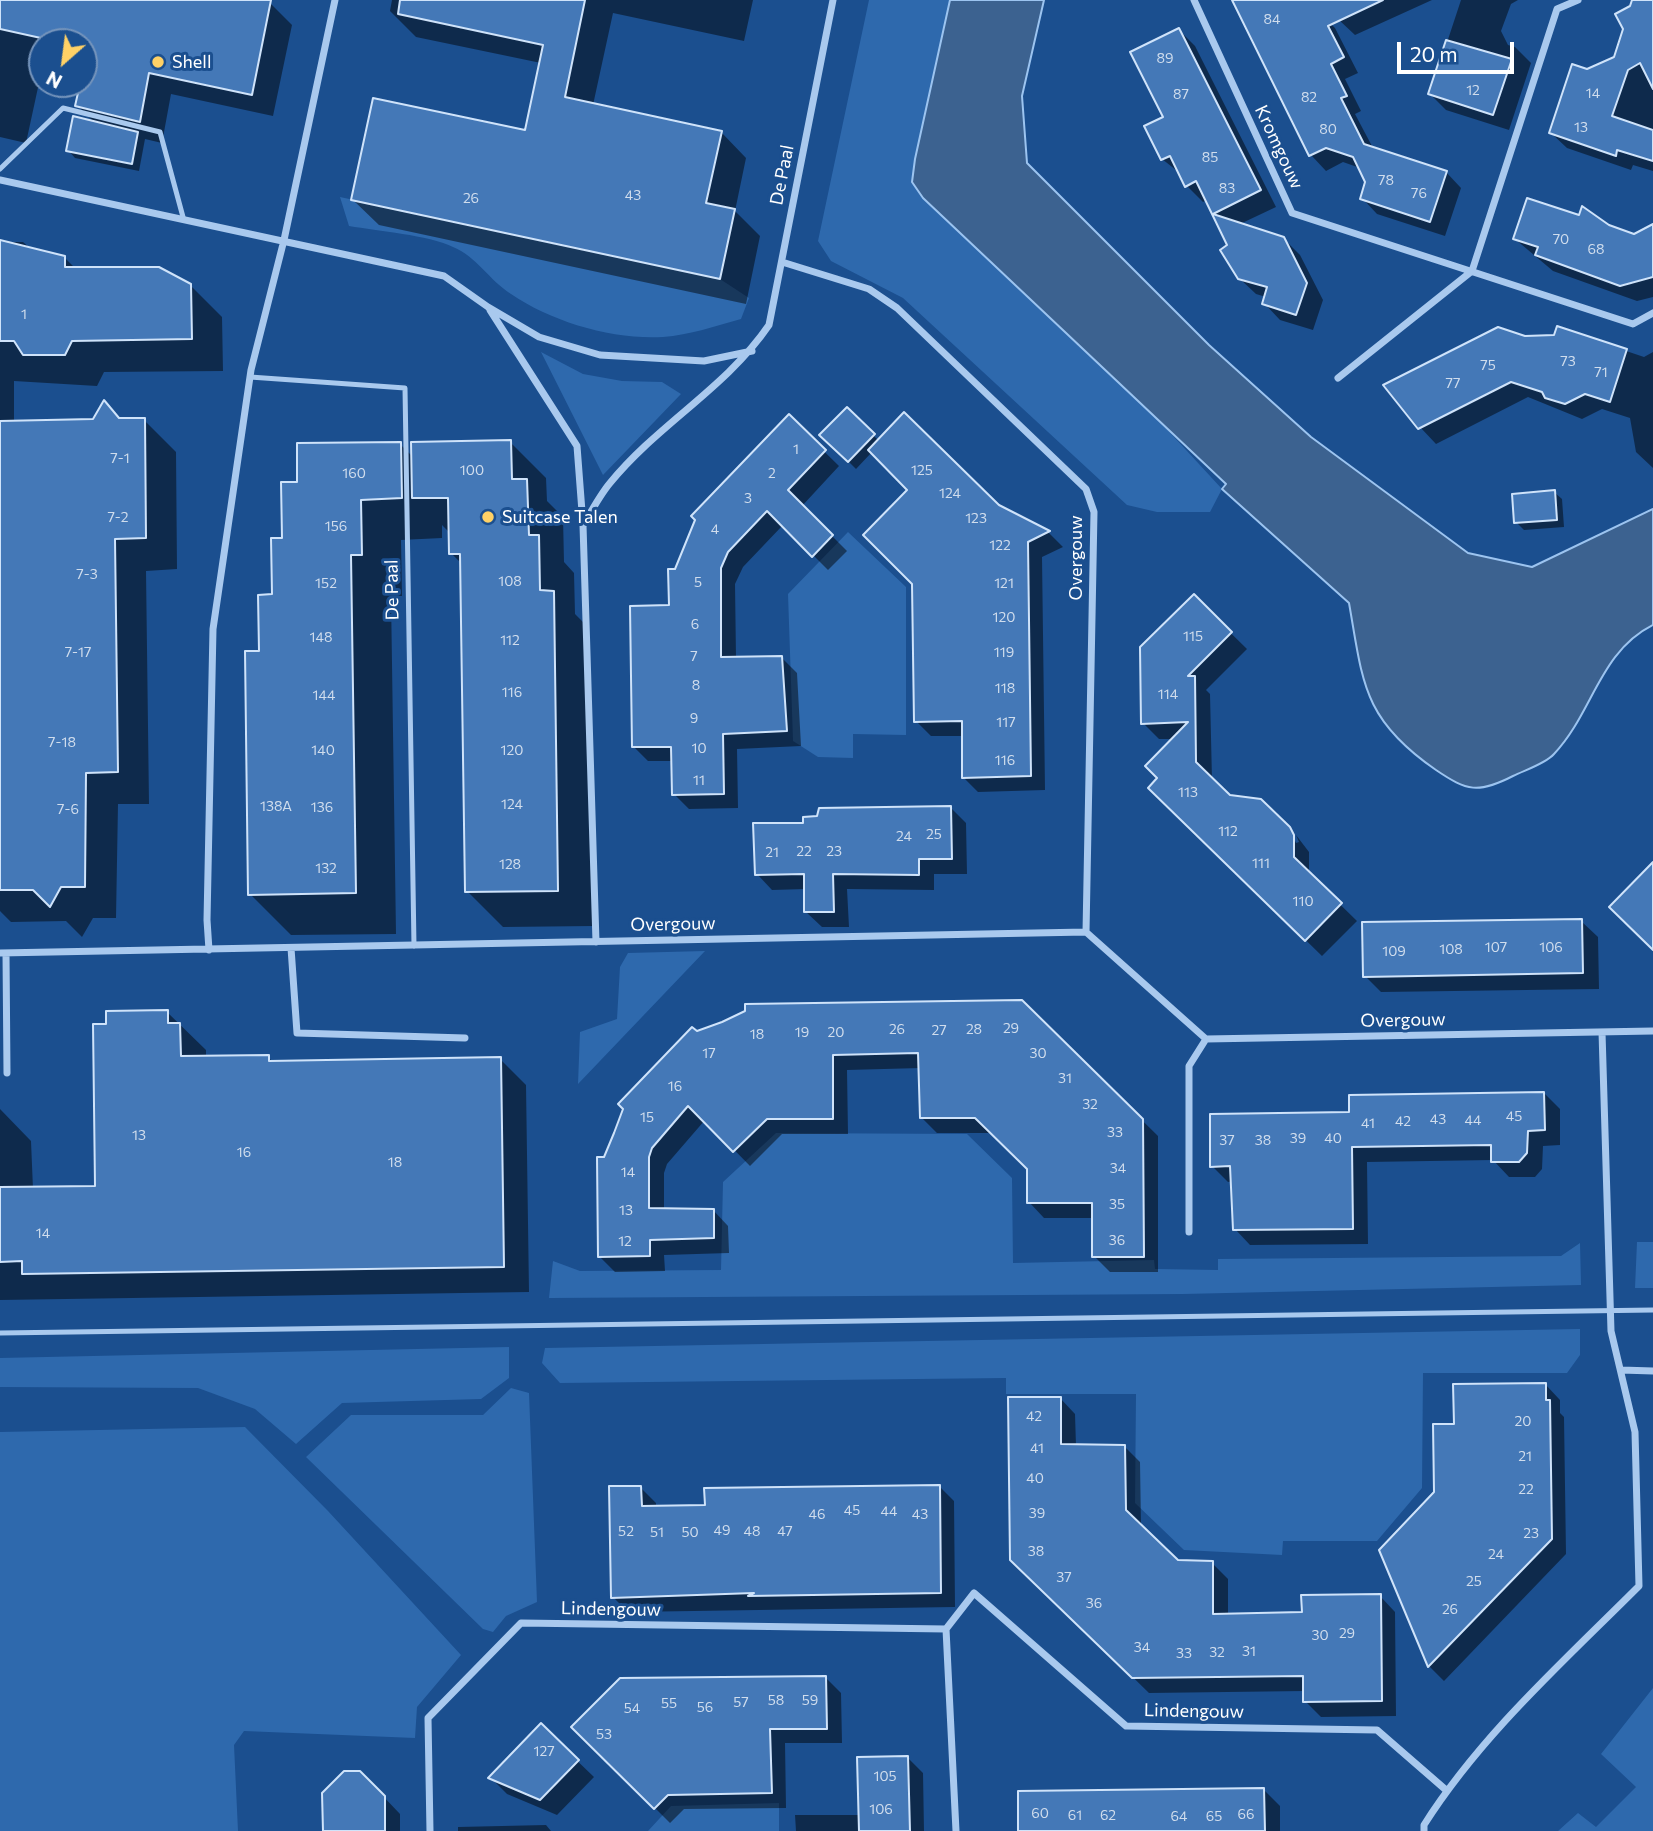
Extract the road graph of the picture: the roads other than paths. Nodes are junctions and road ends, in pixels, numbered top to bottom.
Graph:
1 (335, 0) edge
2 (833, 0) edge
3 (1194, 0) edge
4 (1554, 0) edge
5 (1578, 0) edge
6 (1557, 9) junction
7 (0, 169) edge
8 (0, 180) edge
9 (183, 218) junction
10 (284, 240) junction
11 (782, 262) junction
12 (1472, 271) junction
13 (482, 299) dead end
14 (488, 307) junction
15 (1653, 313) edge
16 (751, 351) junction
17 (250, 377) junction
18 (1338, 378) dead end
19 (583, 525) junction
20 (1086, 932) junction
21 (596, 942) junction
22 (414, 946) junction
23 (291, 948) junction
24 (209, 950) junction
25 (3, 953) edge
26 (1651, 1029) edge
27 (1602, 1032) junction
28 (465, 1038) dead end
29 (1206, 1039) junction
30 (7, 1073) dead end
31 (1189, 1232) dead end
32 (1653, 1310) edge
33 (1611, 1311) junction
34 (0, 1333) edge
35 (1621, 1370) junction
36 (1653, 1371) edge
37 (946, 1629) junction
38 (1446, 1790) junction
39 (430, 1831) edge
40 (956, 1831) edge
41 (1424, 1831) edge

1 - 10 street
2 - 11 street, De Paal
3 - 12 street, Kromgouw
4 - 6 street
5 - 6 street
6 - 12 street
7 - 9 lane
8 - 9 street
9 - 10 street
10 - 14 street
10 - 17 street
11 - 16 street, De Paal
11 - 20 street, Overgouw
12 - 15 street, Kromgouw
12 - 18 street
13 - 14 street
14 - 16 street
14 - 19 street
16 - 19 street, De Paal
17 - 22 lane, De Paal
17 - 24 street
19 - 21 street
20 - 21 street, Overgouw
20 - 29 street
21 - 22 street
22 - 23 street
23 - 24 street
23 - 28 street
24 - 25 street
25 - 30 street
26 - 27 street, Overgouw
27 - 29 street, Overgouw
27 - 33 street
29 - 31 street
32 - 33 lane
33 - 34 lane
33 - 35 street
35 - 36 street
35 - 38 street
37 - 38 street, Lindengouw
37 - 39 street, Lindengouw
37 - 40 street
38 - 41 street

